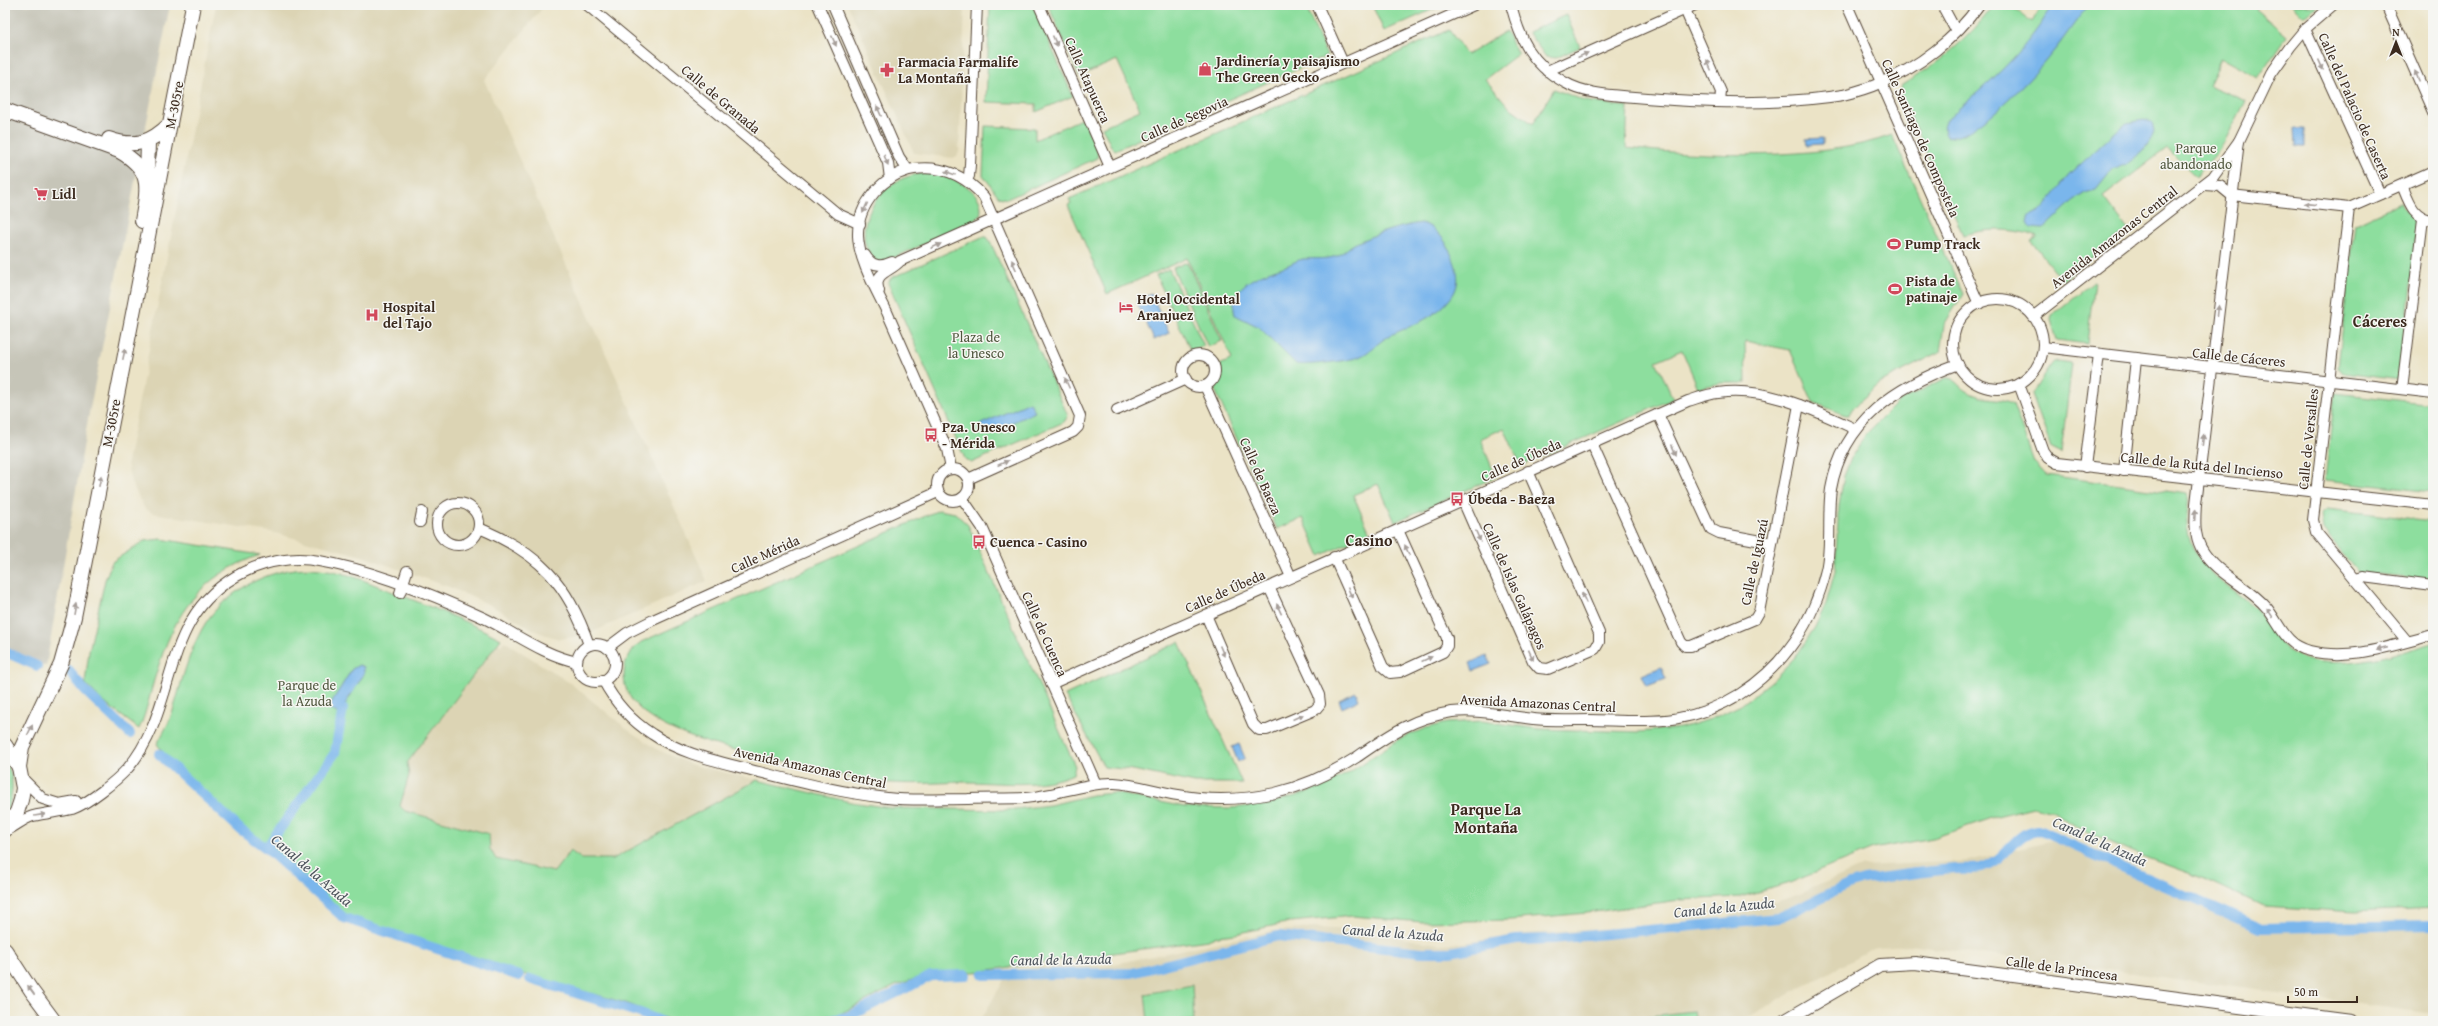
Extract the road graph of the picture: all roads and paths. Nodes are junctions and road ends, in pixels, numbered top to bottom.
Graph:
1 (193, 5) edge
2 (587, 5) edge
3 (818, 5) edge
4 (832, 5) edge
5 (977, 5) edge
6 (1039, 5) edge
7 (1317, 5) edge
8 (1474, 5) edge
9 (1511, 5) edge
10 (1695, 5) edge
11 (1847, 5) edge
12 (1942, 5) edge
13 (1979, 5) edge
14 (2333, 5) edge
15 (2386, 5) edge
16 (1684, 7) edge
17 (2305, 29) junction
18 (1956, 31) junction
19 (1342, 63) junction
20 (1547, 71) junction
21 (1881, 83) junction
22 (5, 101) edge
23 (1720, 101) junction
24 (5, 110) edge
25 (2433, 112) edge
26 (170, 124) junction
27 (2239, 141) junction
28 (148, 142) junction
29 (1110, 167) junction
30 (908, 170) junction
31 (2433, 171) edge
32 (890, 179) junction
33 (147, 180) junction
34 (966, 180) junction
35 (2204, 185) junction
36 (2402, 185) junction
37 (2380, 194) junction
38 (2231, 195) junction
39 (986, 202) junction
40 (2349, 208) junction
41 (994, 219) junction
42 (2428, 220) edge
43 (860, 224) junction
44 (961, 234) junction
45 (861, 245) junction
46 (900, 261) junction
47 (139, 283) junction
48 (882, 303) junction
49 (1980, 304) junction
50 (2034, 316) junction
51 (2043, 347) junction
52 (2099, 354) junction
53 (2136, 359) junction
54 (1958, 364) junction
55 (2212, 368) junction
56 (1186, 379) junction
57 (2328, 381) junction
58 (2019, 384) junction
59 (1205, 386) junction
60 (2402, 390) junction
61 (2433, 393) edge
62 (1799, 405) junction
63 (1117, 410) dead end
64 (1658, 414) junction
65 (1856, 429) junction
66 (1592, 444) junction
67 (2085, 467) junction
68 (951, 469) junction
69 (1528, 471) junction
70 (2124, 471) junction
71 (968, 479) junction
72 (2198, 479) junction
73 (938, 492) junction
74 (2316, 492) junction
75 (962, 498) junction
76 (1462, 501) junction
77 (2433, 505) edge
78 (422, 512) dead end
79 (420, 522) dead end
80 (479, 528) junction
81 (1398, 530) junction
82 (1772, 543) junction
83 (1334, 557) junction
84 (407, 571) dead end
85 (1291, 577) junction
86 (2355, 579) junction
87 (1269, 586) junction
88 (2433, 586) edge
89 (401, 589) junction
90 (1206, 615) junction
91 (2433, 635) edge
92 (2407, 641) junction
93 (589, 645) junction
94 (607, 648) junction
95 (576, 662) junction
96 (603, 680) junction
97 (1051, 684) junction
98 (5, 746) edge
99 (20, 773) junction
100 (1096, 784) junction
101 (88, 799) junction
102 (5, 830) edge
103 (5, 950) edge
104 (54, 1021) edge
105 (1784, 1021) edge
106 (2350, 1021) edge

1 - 26 main road, M-305re
2 - 43 street, Calle de Granada
3 -> 32 street
30 -> 4 street
5 - 34 street
6 -> 29 street, Calle Atapuerca
7 - 19 street
8 - 19 street, Calle de Segovia
9 - 20 street
10 - 16 street
11 - 21 street, Calle Santiago de Compostela
12 - 18 street
13 - 18 street
14 - 17 street, Avenida Amazonas Central
25 -> 15 street
20 -> 16 street
23 -> 16 street
17 - 27 street, Avenida Amazonas Central
17 -> 37 street, Calle del Palacio de Caserta
18 - 21 street
19 - 29 street, Calle de Segovia
20 - 23 street
21 - 23 street
21 - 49 street, Calle Santiago de Compostela
22 - 28 main road
24 - 33 main road
26 - 28 main road
26 - 47 main road, M-305re
27 - 35 street, Avenida Amazonas Central
27 - 38 street
28 - 33 main road
29 - 41 street, Calle de Segovia
30 - 32 street
34 -> 30 street
31 - 36 street
32 -> 43 street
33 - 47 main road
34 - 39 street
35 - 38 street
35 - 50 street, Avenida Amazonas Central
36 - 37 street
36 - 42 street
37 - 40 street
40 -> 38 street
55 -> 38 street
39 - 41 street
39 - 44 street
40 - 57 street, Calle de Versalles
41 - 44 street
71 -> 41 street
42 - 60 street
43 - 45 street
46 -> 44 street
45 - 46 street
45 - 48 street
46 - 48 street
99 -> 47 main road, M-305re
48 - 68 street
49 - 50 street
49 - 54 street
50 - 51 street
51 - 52 street, Calle de Cáceres
51 - 58 street
52 - 53 street, Calle de Cáceres
52 - 67 street
53 - 55 street, Calle de Cáceres
53 - 70 street
54 - 58 street
54 - 65 street, Avenida Amazonas Central
55 - 57 street, Calle de Cáceres
72 -> 55 street
56 - 59 street
56 - 59 street
56 - 63 street
57 - 60 street, Calle de Cáceres
57 - 74 street, Calle de Versalles
58 - 67 street, Calle de la Ruta del Incienso
59 - 85 street, Calle de Baeza
60 - 61 street, Calle de Cáceres
62 - 64 street, Calle de Úbeda
62 - 65 street, Calle de Úbeda
62 - 82 street, Calle de Iguazú
64 - 66 street, Calle de Úbeda
64 -> 82 street
65 - 100 street, Avenida Amazonas Central
66 - 69 street, Calle de Úbeda
66 - 82 street, Calle de Iguazú
67 - 70 street, Calle de la Ruta del Incienso
68 - 71 street
68 - 73 street
69 - 76 street, Calle de Úbeda
76 -> 69 street, Calle de Islas Galápagos
70 - 72 street, Calle de la Ruta del Incienso
71 - 75 street
72 - 74 street, Calle de la Ruta del Incienso
92 -> 72 street
73 - 75 street
73 - 94 street, Calle Mérida
74 - 77 street, Calle de la Ruta del Incienso
74 - 86 street, Calle de Versalles
75 - 97 street, Calle de Cuenca
76 - 81 street, Calle de Úbeda
78 - 79 street
80 - 80 street
80 - 93 street
81 - 83 street, Calle de Úbeda
83 -> 81 street
83 - 85 street, Calle de Úbeda
84 - 89 street
85 - 87 street, Calle de Úbeda
86 - 88 street
86 - 92 street, Calle de Versalles
87 - 90 street, Calle de Úbeda
90 -> 87 street
89 - 95 street
89 - 101 street
90 - 97 street, Calle de Úbeda
91 - 92 street
93 - 94 street
93 - 95 street
94 - 96 street
95 - 96 street
96 - 100 street, Avenida Amazonas Central
97 - 100 street, Calle de Cuenca
98 - 99 main road
99 - 101 street
99 - 102 main road, M-305re
102 -> 101 street
104 -> 103 main road
105 - 106 street, Calle de la Princesa

